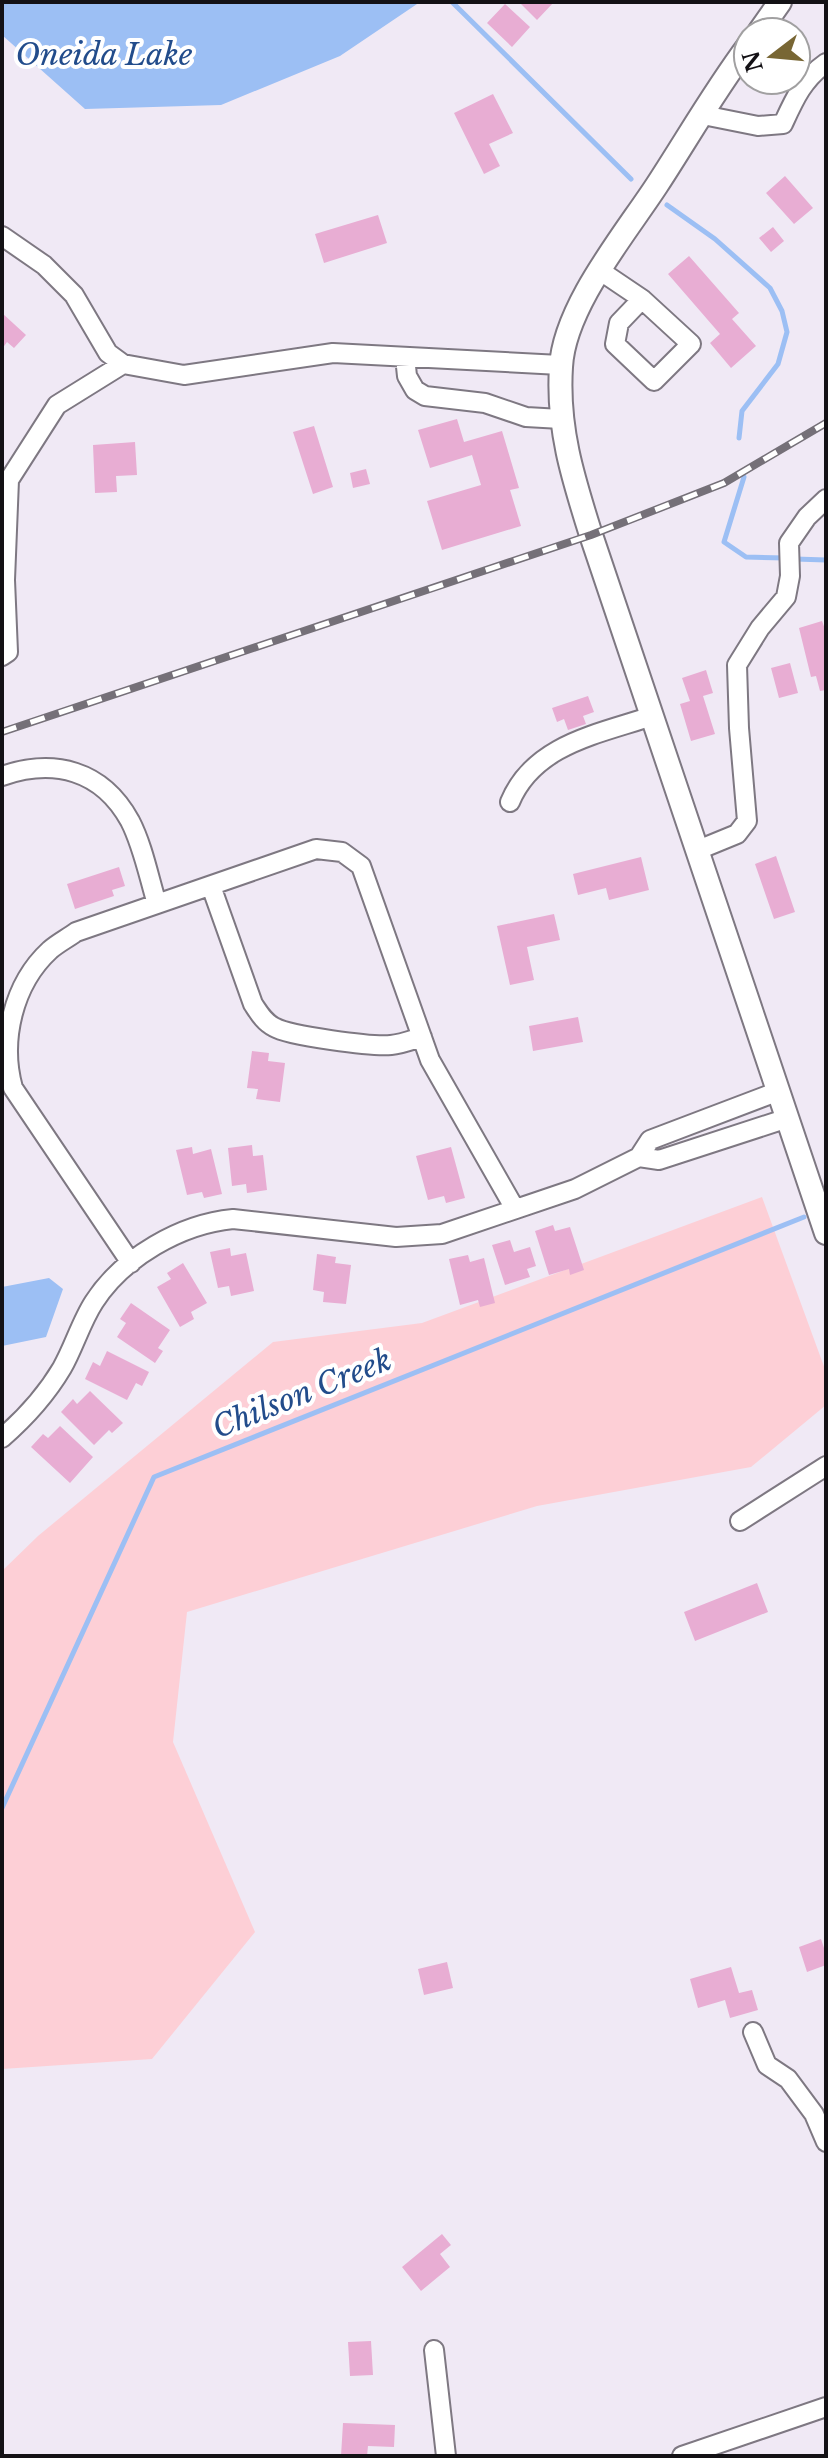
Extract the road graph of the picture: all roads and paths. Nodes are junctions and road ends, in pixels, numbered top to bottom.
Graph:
1 (826, 63) edge
2 (732, 71) edge
3 (703, 115) junction
4 (2, 236) edge
5 (599, 270) junction
6 (642, 299) junction
7 (405, 357) junction
8 (123, 364) junction
9 (560, 365) junction
10 (561, 419) junction
11 (826, 499) edge
12 (2, 656) edge
13 (652, 716) junction
14 (2, 776) edge
15 (510, 802) dead end
16 (698, 850) junction
17 (211, 886) junction
18 (157, 904) junction
19 (422, 1037) junction
20 (4, 1043) edge
21 (779, 1091) junction
22 (788, 1118) junction
23 (639, 1157) junction
24 (515, 1209) junction
25 (826, 1233) edge
26 (131, 1263) junction
27 (2, 1438) edge
28 (826, 1466) edge
29 (740, 1521) dead end
30 (753, 2032) dead end
31 (826, 2142) edge
32 (434, 2350) dead end
33 (826, 2407) edge
34 (446, 2456) edge
35 (682, 2456) edge

1 - 3 street
2 - 3 main road
3 - 5 main road
4 - 8 street
5 - 6 street
5 - 9 main road
6 - 6 street
7 - 8 street
7 - 9 street
7 - 10 street
8 - 12 street
9 - 10 main road
10 - 13 main road
11 - 16 street
13 - 15 street
13 - 16 main road
14 - 18 street
16 - 21 main road
17 - 18 street
17 - 19 street
17 - 19 street
18 - 20 street
19 - 24 street
20 - 26 street
21 - 22 main road
21 - 23 street
22 - 23 street
22 - 25 main road
23 - 24 street
24 - 26 street
26 - 27 street
28 - 29 street
30 - 31 street
32 - 34 street
33 - 35 street

